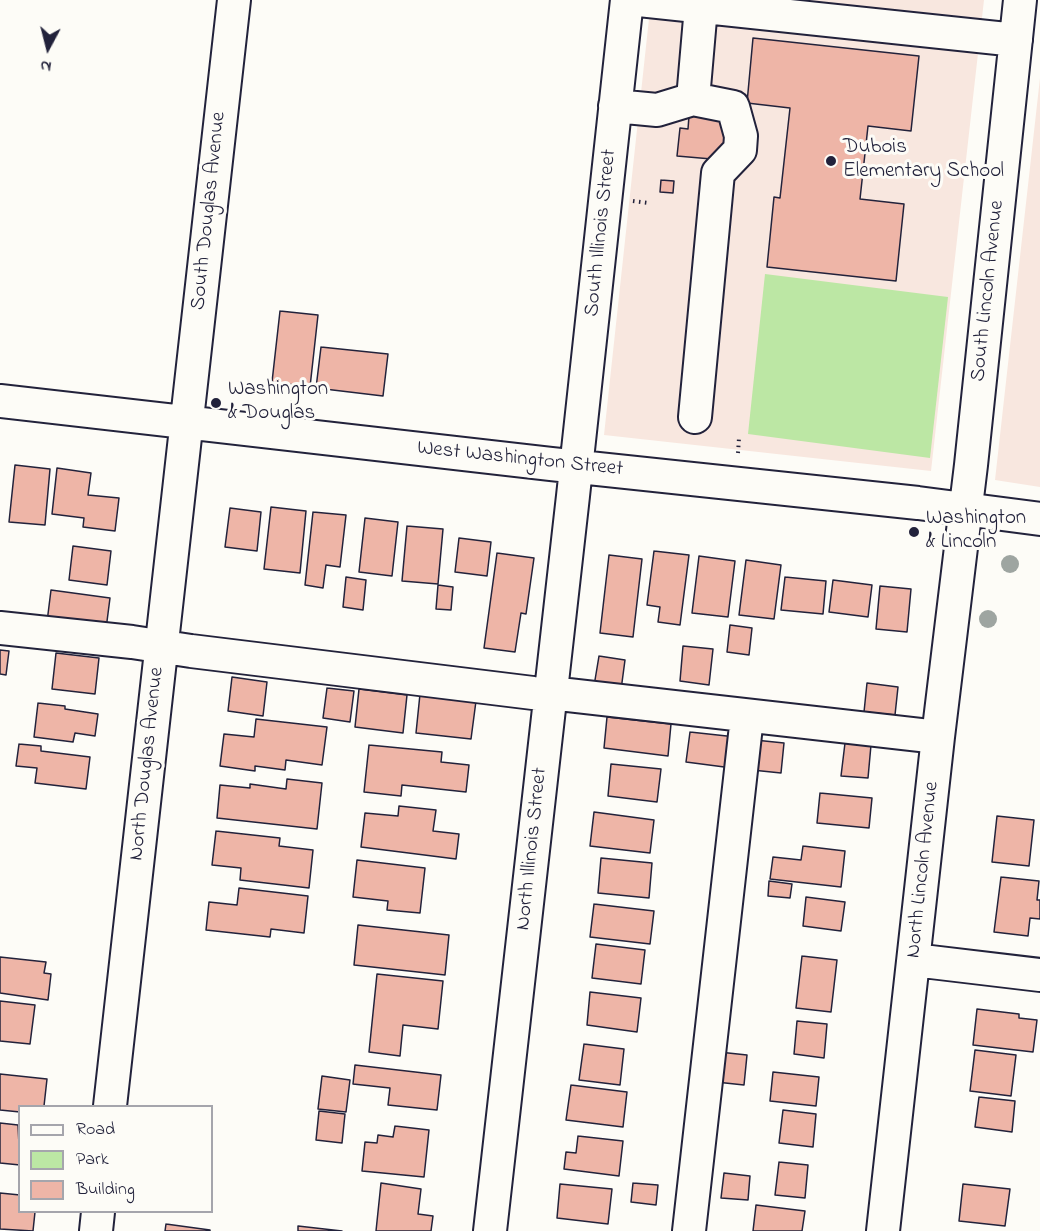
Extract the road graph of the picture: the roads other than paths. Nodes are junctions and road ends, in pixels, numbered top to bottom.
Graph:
1 (234, 0) edge
2 (627, 0) edge
3 (639, 0) edge
4 (1020, 0) edge
5 (701, 7) junction
6 (1016, 40) junction
7 (693, 99) junction
8 (615, 106) junction
9 (0, 401) edge
10 (695, 417) dead end
11 (187, 422) junction
12 (576, 467) junction
13 (965, 509) junction
14 (1040, 519) edge
15 (0, 628) edge
16 (162, 647) junction
17 (551, 693) junction
18 (747, 717) junction
19 (938, 737) junction
20 (914, 960) junction
21 (1040, 975) edge
22 (110, 1105) edge
23 (98, 1213) edge
24 (96, 1231) edge
25 (490, 1231) edge
26 (689, 1231) edge
27 (884, 1231) edge

1 - 11 street, South Douglas Avenue
2 - 8 street, South Illinois Street
3 - 5 street
4 - 6 street, South Lincoln Avenue
5 - 6 street
5 - 7 street
6 - 13 street, South Lincoln Avenue
7 - 8 street
7 - 10 street
8 - 12 street, South Illinois Street
9 - 11 street, West Washington Street
11 - 12 street, West Washington Street
11 - 16 street, North Douglas Avenue
12 - 13 street, West Washington Street
12 - 17 street, North Illinois Street
13 - 14 street, West Washington Street
13 - 19 street, North Lincoln Avenue
15 - 16 street
16 - 17 street
16 - 22 street, North Douglas Avenue
17 - 18 street
17 - 25 street, North Illinois Street
18 - 19 street
18 - 26 street
19 - 20 street, North Lincoln Avenue
20 - 21 street
20 - 27 street, North Lincoln Avenue
23 - 24 street

